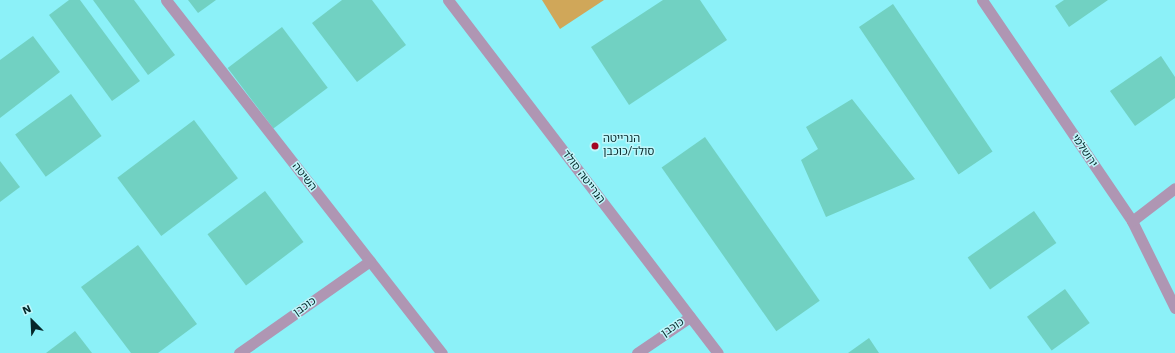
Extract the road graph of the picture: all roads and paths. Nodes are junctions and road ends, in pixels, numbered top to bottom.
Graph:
1 (166, 0) edge
2 (448, 0) edge
3 (982, 0) edge
4 (1175, 188) edge
5 (1132, 221) junction
6 (370, 261) junction
7 (1175, 308) edge
8 (690, 317) junction
9 (239, 353) edge
10 (442, 353) edge
11 (637, 353) edge
12 (718, 353) edge

1 - 6 street, השיטה
2 - 8 street, הנרייטה סולד
3 - 5 street, ירושלמי
4 - 5 street
5 - 7 street, ירושלמי
6 - 9 street, כוכבן
6 - 10 street, השיטה
8 - 11 street, כוכבן
8 - 12 street, הנרייטה סולד

